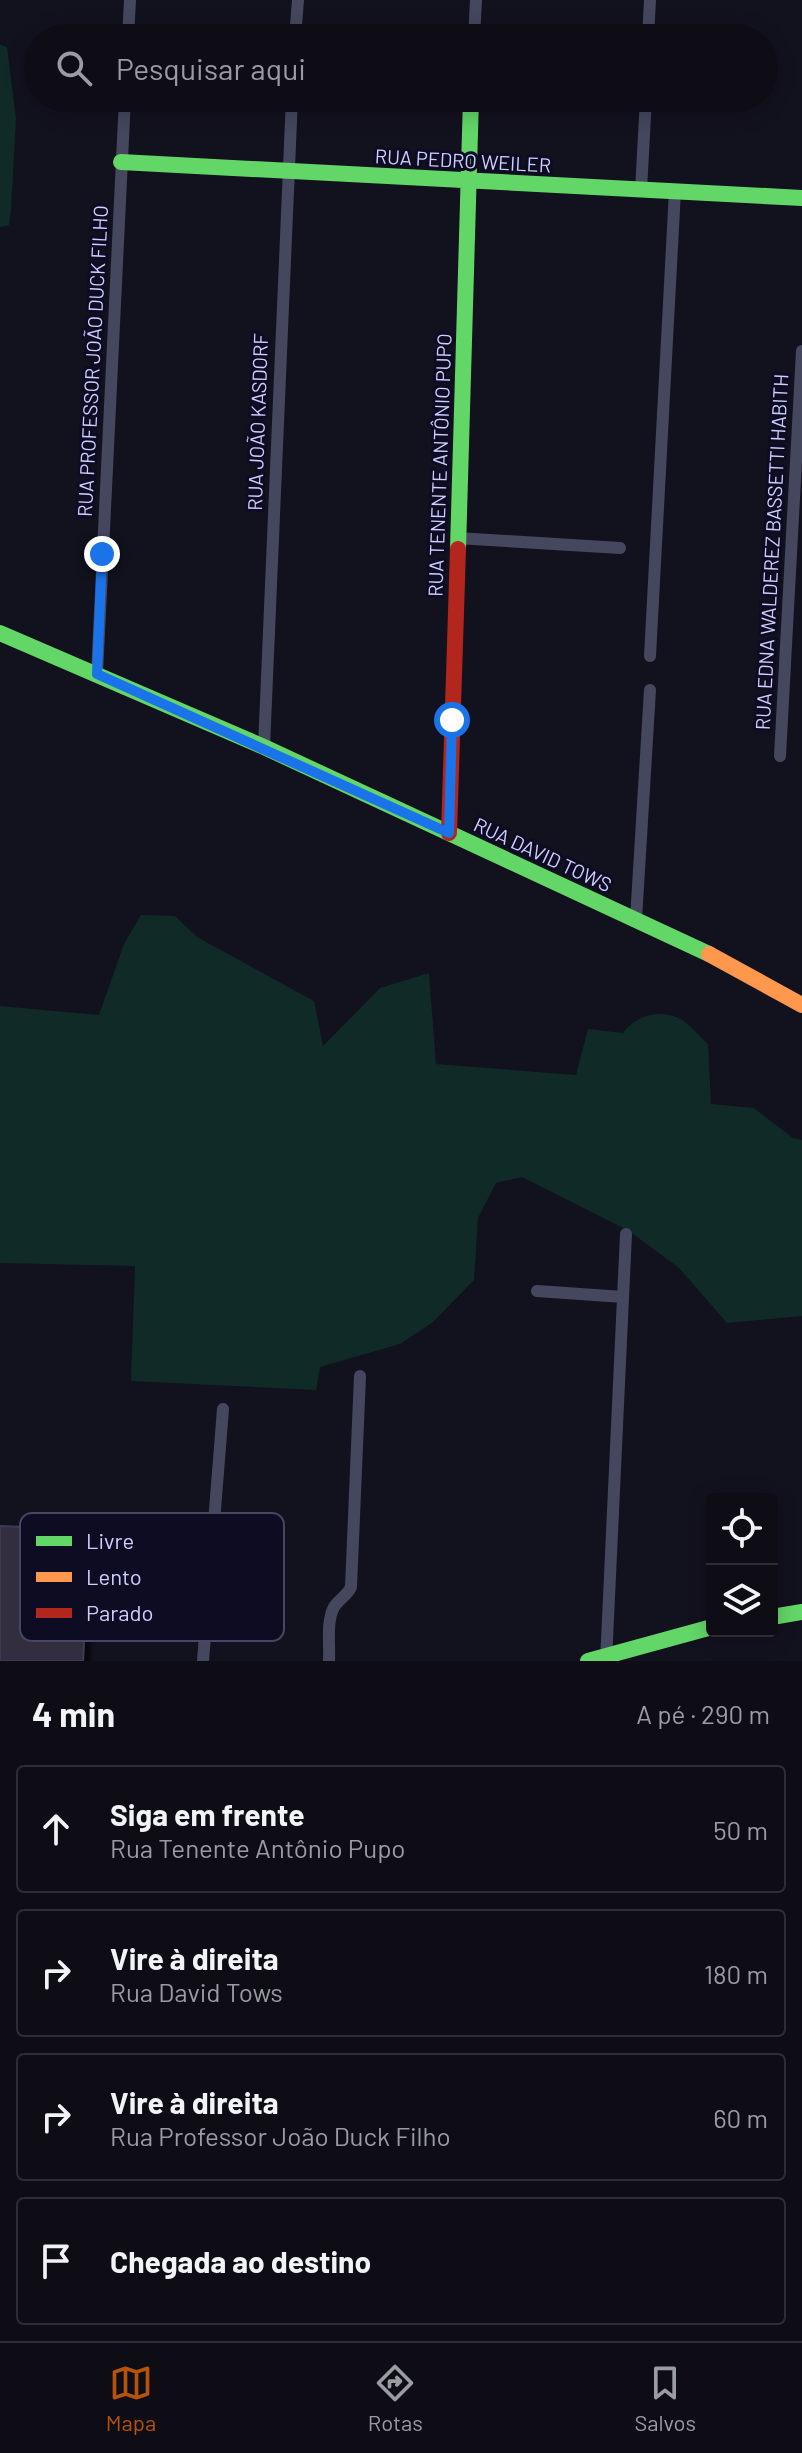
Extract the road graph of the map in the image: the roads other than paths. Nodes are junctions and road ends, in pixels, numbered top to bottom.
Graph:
1 (130, 0) edge
2 (298, 0) edge
3 (476, 0) edge
4 (650, 0) edge
5 (129, 24) edge
6 (296, 24) edge
7 (475, 24) edge
8 (649, 24) edge
9 (124, 112) edge
10 (291, 112) edge
11 (470, 112) edge
12 (645, 112) edge
13 (121, 162) junction
14 (287, 171) junction
15 (467, 180) junction
16 (641, 190) junction
17 (675, 191) junction
18 (802, 198) edge
19 (802, 351) edge
20 (457, 538) junction
21 (620, 548) dead end
22 (0, 633) edge
23 (650, 656) dead end
24 (97, 674) junction
25 (650, 690) dead end
26 (264, 747) junction
27 (780, 756) dead end
28 (449, 833) junction
29 (636, 919) junction
30 (802, 1005) edge
31 (626, 1234) dead end
32 (537, 1291) dead end
33 (623, 1297) junction
34 (360, 1376) dead end
35 (223, 1409) dead end
36 (215, 1513) edge
37 (802, 1612) edge
38 (778, 1616) edge
39 (706, 1629) edge
40 (205, 1641) edge
41 (599, 1660) edge
42 (203, 1661) edge
43 (329, 1661) edge

1 - 5 street
2 - 6 street
3 - 7 street
4 - 8 street
9 - 13 street, RUA PROFESSOR JOÃO DUCK FILHO
10 - 14 street, RUA JOÃO KASDORF
11 - 15 street, RUA TENENTE ANTÔNIO PUPO
12 - 16 street
13 - 14 street, RUA PEDRO WEILER
13 - 24 street, RUA PROFESSOR JOÃO DUCK FILHO
14 - 15 street, RUA PEDRO WEILER
14 - 26 street, RUA JOÃO KASDORF
15 - 16 street, RUA PEDRO WEILER
15 - 20 street, RUA TENENTE ANTÔNIO PUPO
16 - 17 street, RUA PEDRO WEILER
17 - 18 street, RUA PEDRO WEILER
17 - 23 street
19 - 27 street, RUA EDNA WALDEREZ BASSETTI HABITH
20 - 21 street
20 - 28 street, RUA TENENTE ANTÔNIO PUPO
22 - 24 street, RUA DAVID TOWS
24 - 26 street, RUA DAVID TOWS
25 - 29 street
26 - 28 street, RUA DAVID TOWS
28 - 29 street, RUA DAVID TOWS
29 - 30 street, RUA DAVID TOWS
31 - 33 street
32 - 33 street
33 - 41 street
34 - 43 street
35 - 36 street
37 - 38 street
39 - 41 street
40 - 42 street

